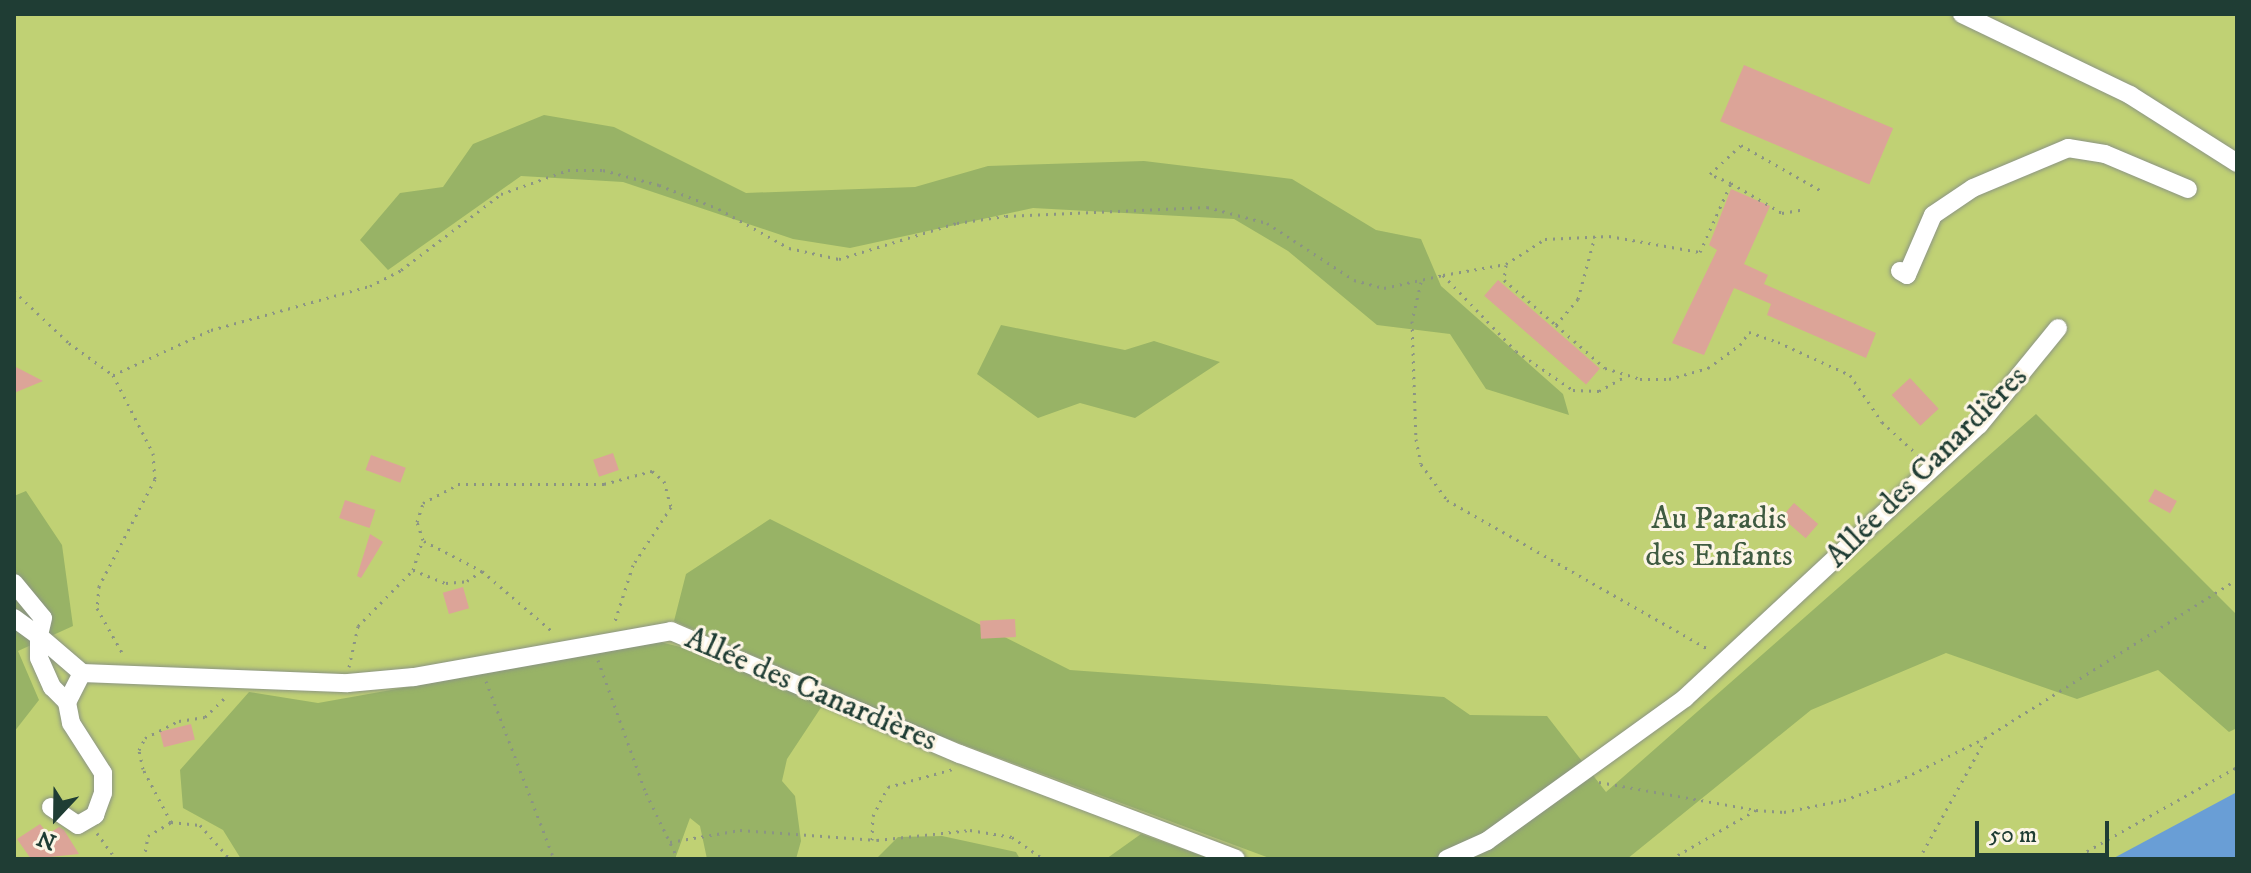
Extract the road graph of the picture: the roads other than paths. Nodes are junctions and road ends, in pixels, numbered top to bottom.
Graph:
1 (1962, 14) edge
2 (2237, 163) edge
3 (2188, 189) dead end
4 (1900, 271) dead end
5 (2058, 328) dead end
6 (14, 583) edge
7 (14, 618) edge
8 (39, 636) junction
9 (82, 673) junction
10 (67, 702) junction
11 (51, 807) dead end
12 (1236, 859) edge
13 (1447, 859) edge

1 - 2 street
3 - 4 street
5 - 13 street, Allée des Canardières
6 - 8 street
7 - 8 street
8 - 9 street
8 - 10 street
9 - 10 street
9 - 12 street, Allée des Canardières
10 - 11 street

